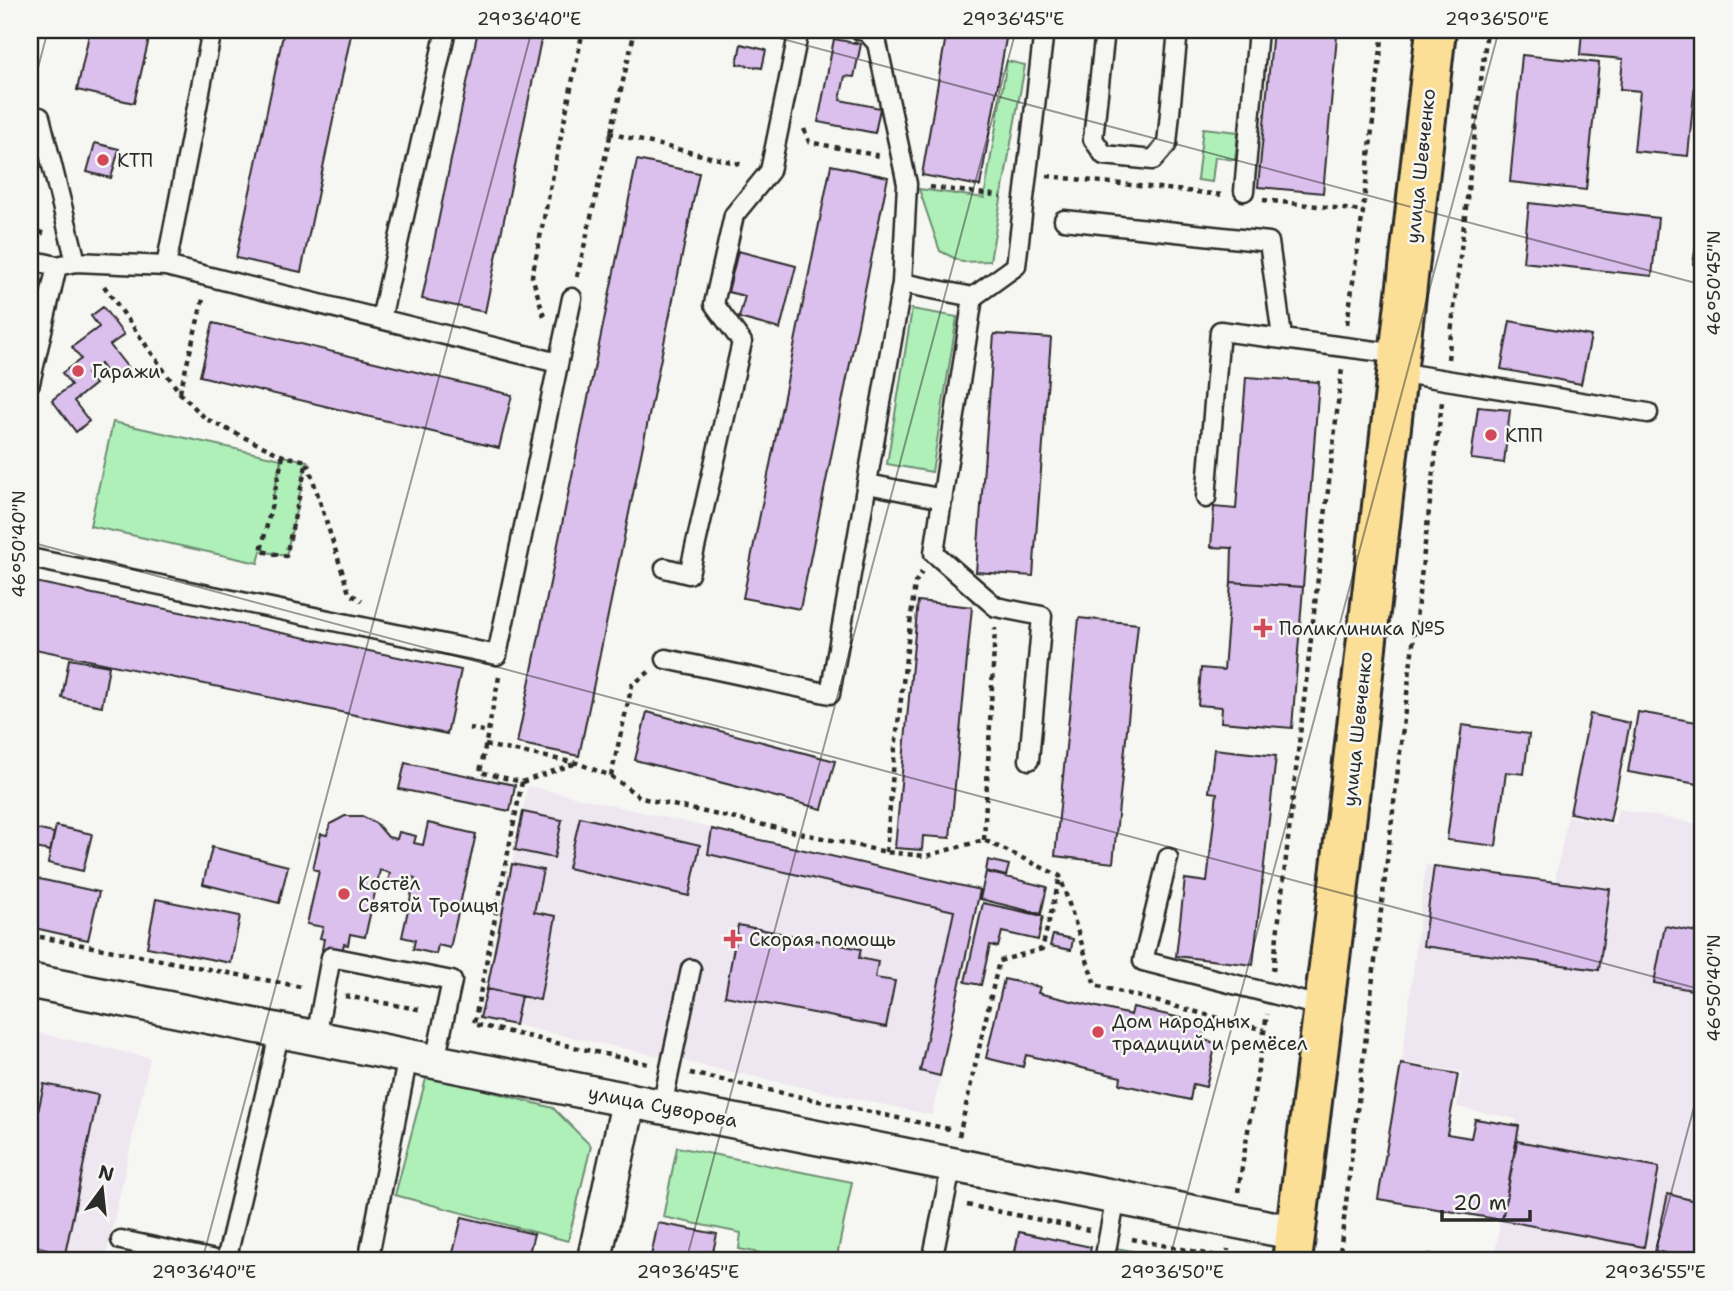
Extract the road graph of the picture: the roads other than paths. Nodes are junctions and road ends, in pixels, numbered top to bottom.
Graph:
1 (212, 30) edge
2 (446, 30) edge
3 (799, 30) edge
4 (860, 30) edge
5 (1044, 30) edge
6 (1105, 30) edge
7 (1178, 30) edge
8 (1258, 30) edge
9 (1436, 30) edge
10 (40, 117) dead end
11 (1243, 196) road end
12 (1064, 220) dead end
13 (30, 260) edge
14 (76, 262) junction
15 (166, 265) junction
16 (57, 266) junction
17 (902, 283) junction
18 (572, 298) road end
19 (973, 298) junction
20 (381, 319) junction
21 (1282, 337) junction
22 (558, 363) junction
23 (1398, 363) junction
24 (30, 383) edge
25 (1648, 413) dead end
26 (869, 484) junction
27 (1206, 498) dead end
28 (943, 499) junction
29 (30, 558) edge
30 (665, 568) dead end
31 (666, 659) road end
32 (1029, 760) dead end
33 (1168, 858) dead end
34 (691, 969) dead end
35 (30, 981) edge
36 (1324, 1007) junction
37 (280, 1031) junction
38 (316, 1037) junction
39 (421, 1058) junction
40 (629, 1100) junction
41 (662, 1106) junction
42 (952, 1164) junction
43 (1116, 1197) junction
44 (121, 1240) dead end
45 (1294, 1247) edge
46 (220, 1261) edge
47 (226, 1261) edge
48 (368, 1261) edge
49 (594, 1261) edge
50 (932, 1261) edge
51 (1104, 1261) edge

1 - 15 lane
2 - 20 lane
3 - 30 lane
4 - 17 lane
5 - 19 lane
6 - 7 lane
8 - 11 lane
9 - 23 highway, улица Шевченко
10 - 14 lane
12 - 21 lane
13 - 16 lane
14 - 15 lane
14 - 16 lane
15 - 20 lane
16 - 24 lane
17 - 19 lane
17 - 26 lane
18 - 22 lane
19 - 28 lane
20 - 22 lane
21 - 23 lane
21 - 27 lane
22 - 29 lane
23 - 25 lane
23 - 36 highway, улица Шевченко
26 - 28 lane
26 - 31 lane
28 - 32 lane
33 - 36 lane
34 - 41 lane
35 - 37 street, улица Суворова
36 - 45 highway, улица Шевченко
37 - 38 street, улица Суворова
37 - 47 lane
38 - 39 street, улица Суворова
38 - 39 lane
39 - 40 street, улица Суворова
39 - 48 lane
40 - 41 street, улица Суворова
40 - 49 street
41 - 42 street, улица Суворова
42 - 43 street, улица Суворова
42 - 50 lane
43 - 45 street, улица Суворова
43 - 51 lane
44 - 46 lane

